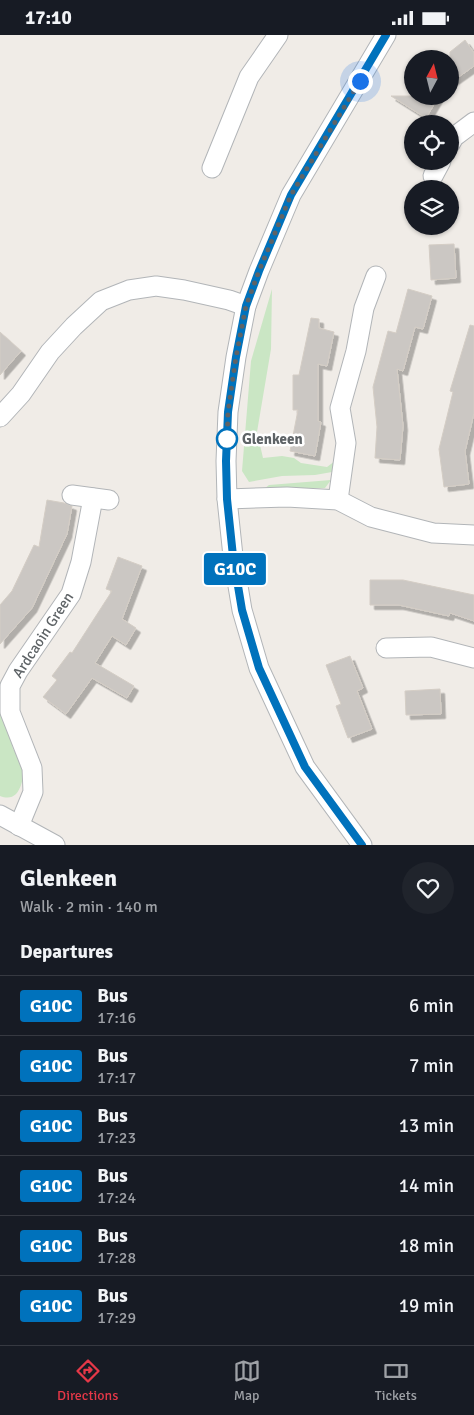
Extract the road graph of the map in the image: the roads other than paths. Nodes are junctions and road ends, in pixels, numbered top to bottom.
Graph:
1 (278, 35) edge
2 (386, 35) edge
3 (474, 122) edge
4 (459, 133) edge
5 (212, 168) dead end
6 (376, 276) dead end
7 (246, 306) junction
8 (0, 417) edge
9 (72, 495) dead end
10 (227, 499) junction
11 (338, 500) junction
12 (474, 535) edge
13 (386, 648) dead end
14 (474, 658) edge
15 (0, 815) edge
16 (19, 827) junction
17 (54, 845) edge
18 (362, 845) edge

1 - 5 street
2 - 7 street
3 - 4 street
6 - 11 street
7 - 8 street
7 - 10 street
9 - 16 street, Ardcaoin Green
10 - 11 street
10 - 18 street
11 - 12 street
13 - 14 street
15 - 16 street
16 - 17 street

